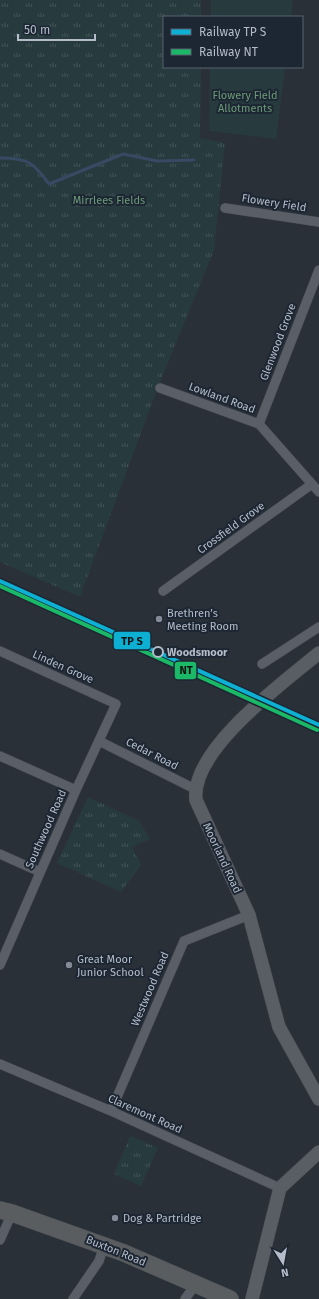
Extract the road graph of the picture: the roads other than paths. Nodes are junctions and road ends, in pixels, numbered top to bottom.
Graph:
1 (225, 208) dead end
2 (319, 222) edge
3 (319, 270) edge
4 (160, 388) dead end
5 (259, 424) junction
6 (312, 484) junction
7 (319, 492) edge
8 (163, 591) dead end
9 (319, 628) edge
10 (0, 651) edge
11 (319, 653) edge
12 (262, 664) dead end
13 (116, 704) joint
14 (99, 741) junction
15 (0, 756) edge
16 (195, 789) junction
17 (76, 790) junction
18 (0, 854) edge
19 (40, 872) junction
20 (248, 914) junction
21 (1, 961) edge
22 (0, 1064) edge
23 (319, 1099) edge
24 (111, 1111) junction
25 (319, 1152) edge
26 (280, 1188) junction
27 (6, 1211) edge
28 (0, 1240) edge
29 (104, 1246) junction
30 (196, 1284) junction
31 (73, 1299) edge
32 (185, 1299) edge
33 (230, 1299) edge
34 (252, 1299) edge

1 - 2 street, Flowery Field
3 - 5 street, Glenwood Grove
4 - 5 street, Lowland Road
5 - 6 street, Lowland Road
6 - 7 street, Lowland Road
6 - 8 street, Crossfield Grove
9 - 12 street
10 - 13 street, Linden Grove
11 - 16 street
13 - 14 street, Southwood Road
14 - 16 street, Cedar Road
14 - 17 street, Southwood Road
15 - 17 street
16 - 20 street, Moorland Road
17 - 19 street, Southwood Road
18 - 19 street
19 - 21 street, Southwood Road
20 - 23 street, Moorland Road
20 - 24 street, Westwood Road
22 - 24 street, Claremont Road
24 - 26 street, Claremont Road
25 - 26 street
26 - 34 street
27 - 28 street
27 - 29 highway, Buxton Road
29 - 30 highway, Buxton Road
29 - 31 street
30 - 32 street
30 - 33 highway, Buxton Road

